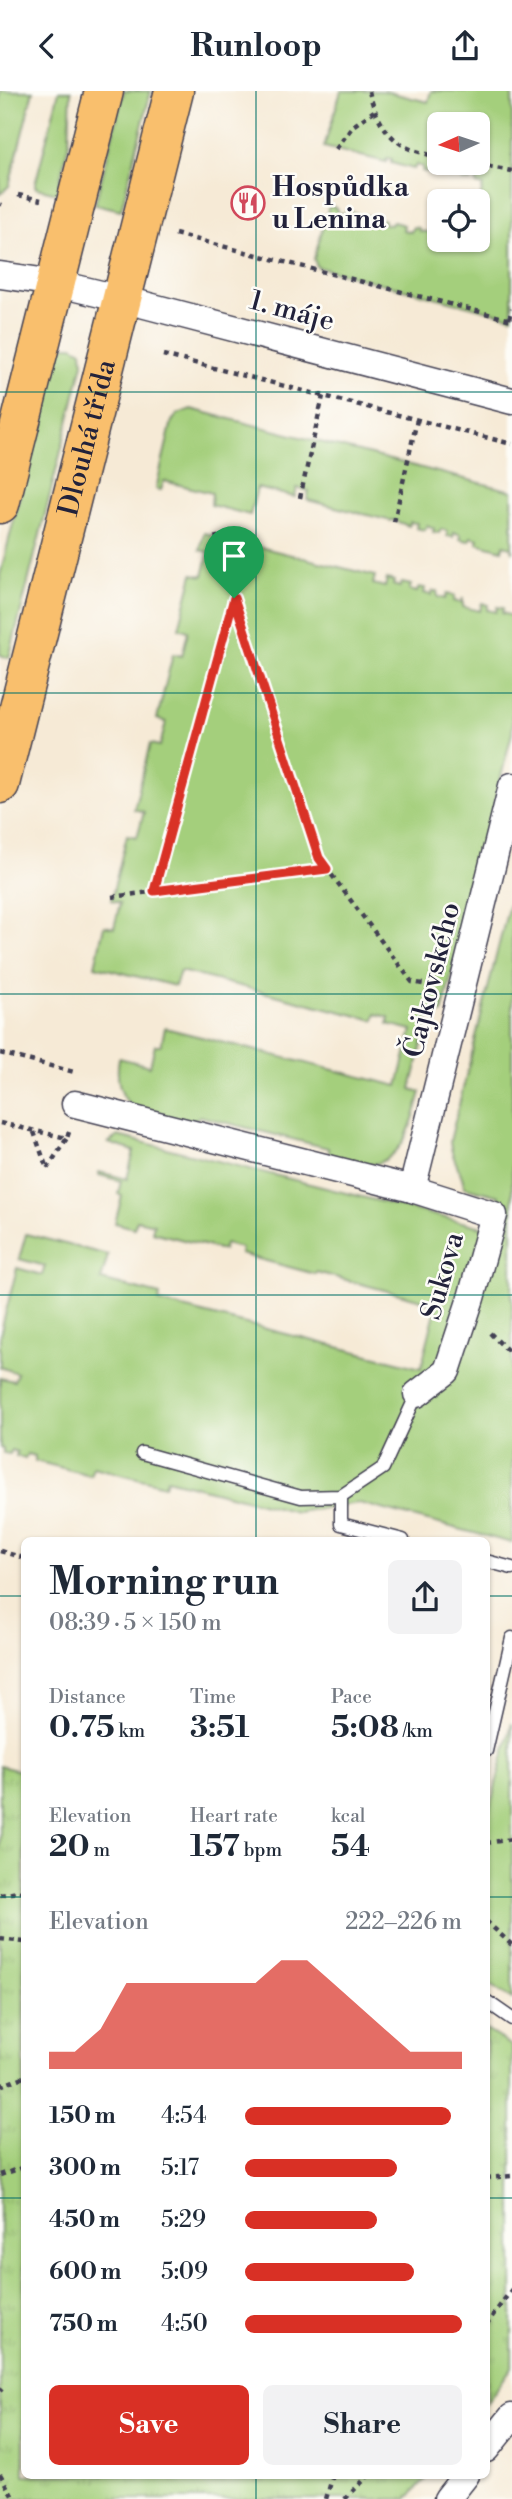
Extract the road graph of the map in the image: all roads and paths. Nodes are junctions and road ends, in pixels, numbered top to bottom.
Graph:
1 (104, 91) edge
2 (174, 91) edge
3 (369, 91) edge
4 (374, 111) junction
5 (336, 149) dead end
6 (427, 154) edge
7 (490, 167) edge
8 (512, 171) edge
9 (193, 238) dead end
10 (0, 275) edge
11 (55, 283) junction
12 (122, 299) junction
13 (512, 309) edge
14 (510, 320) edge
15 (163, 355) dead end
16 (323, 396) junction
17 (512, 401) edge
18 (417, 420) junction
19 (512, 444) edge
20 (300, 498) dead end
21 (0, 503) edge
22 (394, 521) dead end
23 (216, 535) dead end
24 (234, 598) junction
25 (0, 783) edge
26 (512, 786) edge
27 (327, 869) junction
28 (154, 891) junction
29 (112, 897) dead end
30 (461, 991) junction
31 (0, 1053) edge
32 (70, 1071) dead end
33 (75, 1104) dead end
34 (0, 1123) edge
35 (34, 1131) junction
36 (53, 1135) dead end
37 (67, 1138) dead end
38 (412, 1189) junction
39 (417, 1394) joint
40 (142, 1453) dead end
41 (341, 1496) junction
42 (391, 1537) edge
43 (0, 1552) edge
44 (21, 1557) edge
45 (490, 1562) edge
46 (512, 1567) edge
47 (512, 1638) edge
48 (490, 1734) edge
49 (512, 1839) edge
50 (490, 1842) edge
51 (21, 1892) edge
52 (0, 1895) edge
53 (490, 1925) edge
54 (0, 1939) edge
55 (21, 1942) edge
56 (512, 1945) edge
57 (490, 2004) edge
58 (512, 2019) edge
59 (21, 2078) edge
60 (0, 2085) edge
61 (21, 2168) edge
62 (0, 2175) edge
63 (512, 2176) edge
64 (490, 2178) edge
65 (512, 2290) edge
66 (490, 2320) edge
67 (512, 2417) edge
68 (490, 2444) edge
69 (0, 2474) edge
70 (332, 2479) edge
71 (365, 2479) edge
72 (463, 2479) edge
73 (15, 2499) edge
74 (326, 2499) edge
75 (345, 2499) edge
76 (447, 2499) edge

1 - 11 main road
2 - 12 main road, Dlouhá třída
3 - 4 path
4 - 5 path
4 - 6 path
7 - 8 path
9 - 14 path
10 - 11 street, 1. máje
11 - 12 street, 1. máje
11 - 21 main road
12 - 17 street, 1. máje
12 - 25 main road, Dlouhá třída
13 - 14 path
15 - 16 path
16 - 18 path
16 - 20 path
18 - 19 path
18 - 22 path
23 - 24 path
24 - 27 path
24 - 28 path
26 - 30 street, Čajkovského
27 - 28 path
27 - 30 path
28 - 29 path
30 - 38 street, Čajkovského
31 - 32 path
33 - 38 street, Sukova
34 - 35 path
35 - 36 path
35 - 37 path
38 - 39 street, Sukova
39 - 41 lane, Sukova
40 - 41 lane
41 - 42 lane
43 - 44 path
45 - 46 lane
47 - 48 lane
49 - 50 path
51 - 52 path
53 - 56 path
54 - 55 path
57 - 58 lane
59 - 60 path
61 - 62 path
63 - 64 path
65 - 66 path
67 - 68 street
69 - 73 path
70 - 74 path
71 - 75 path
72 - 76 street

